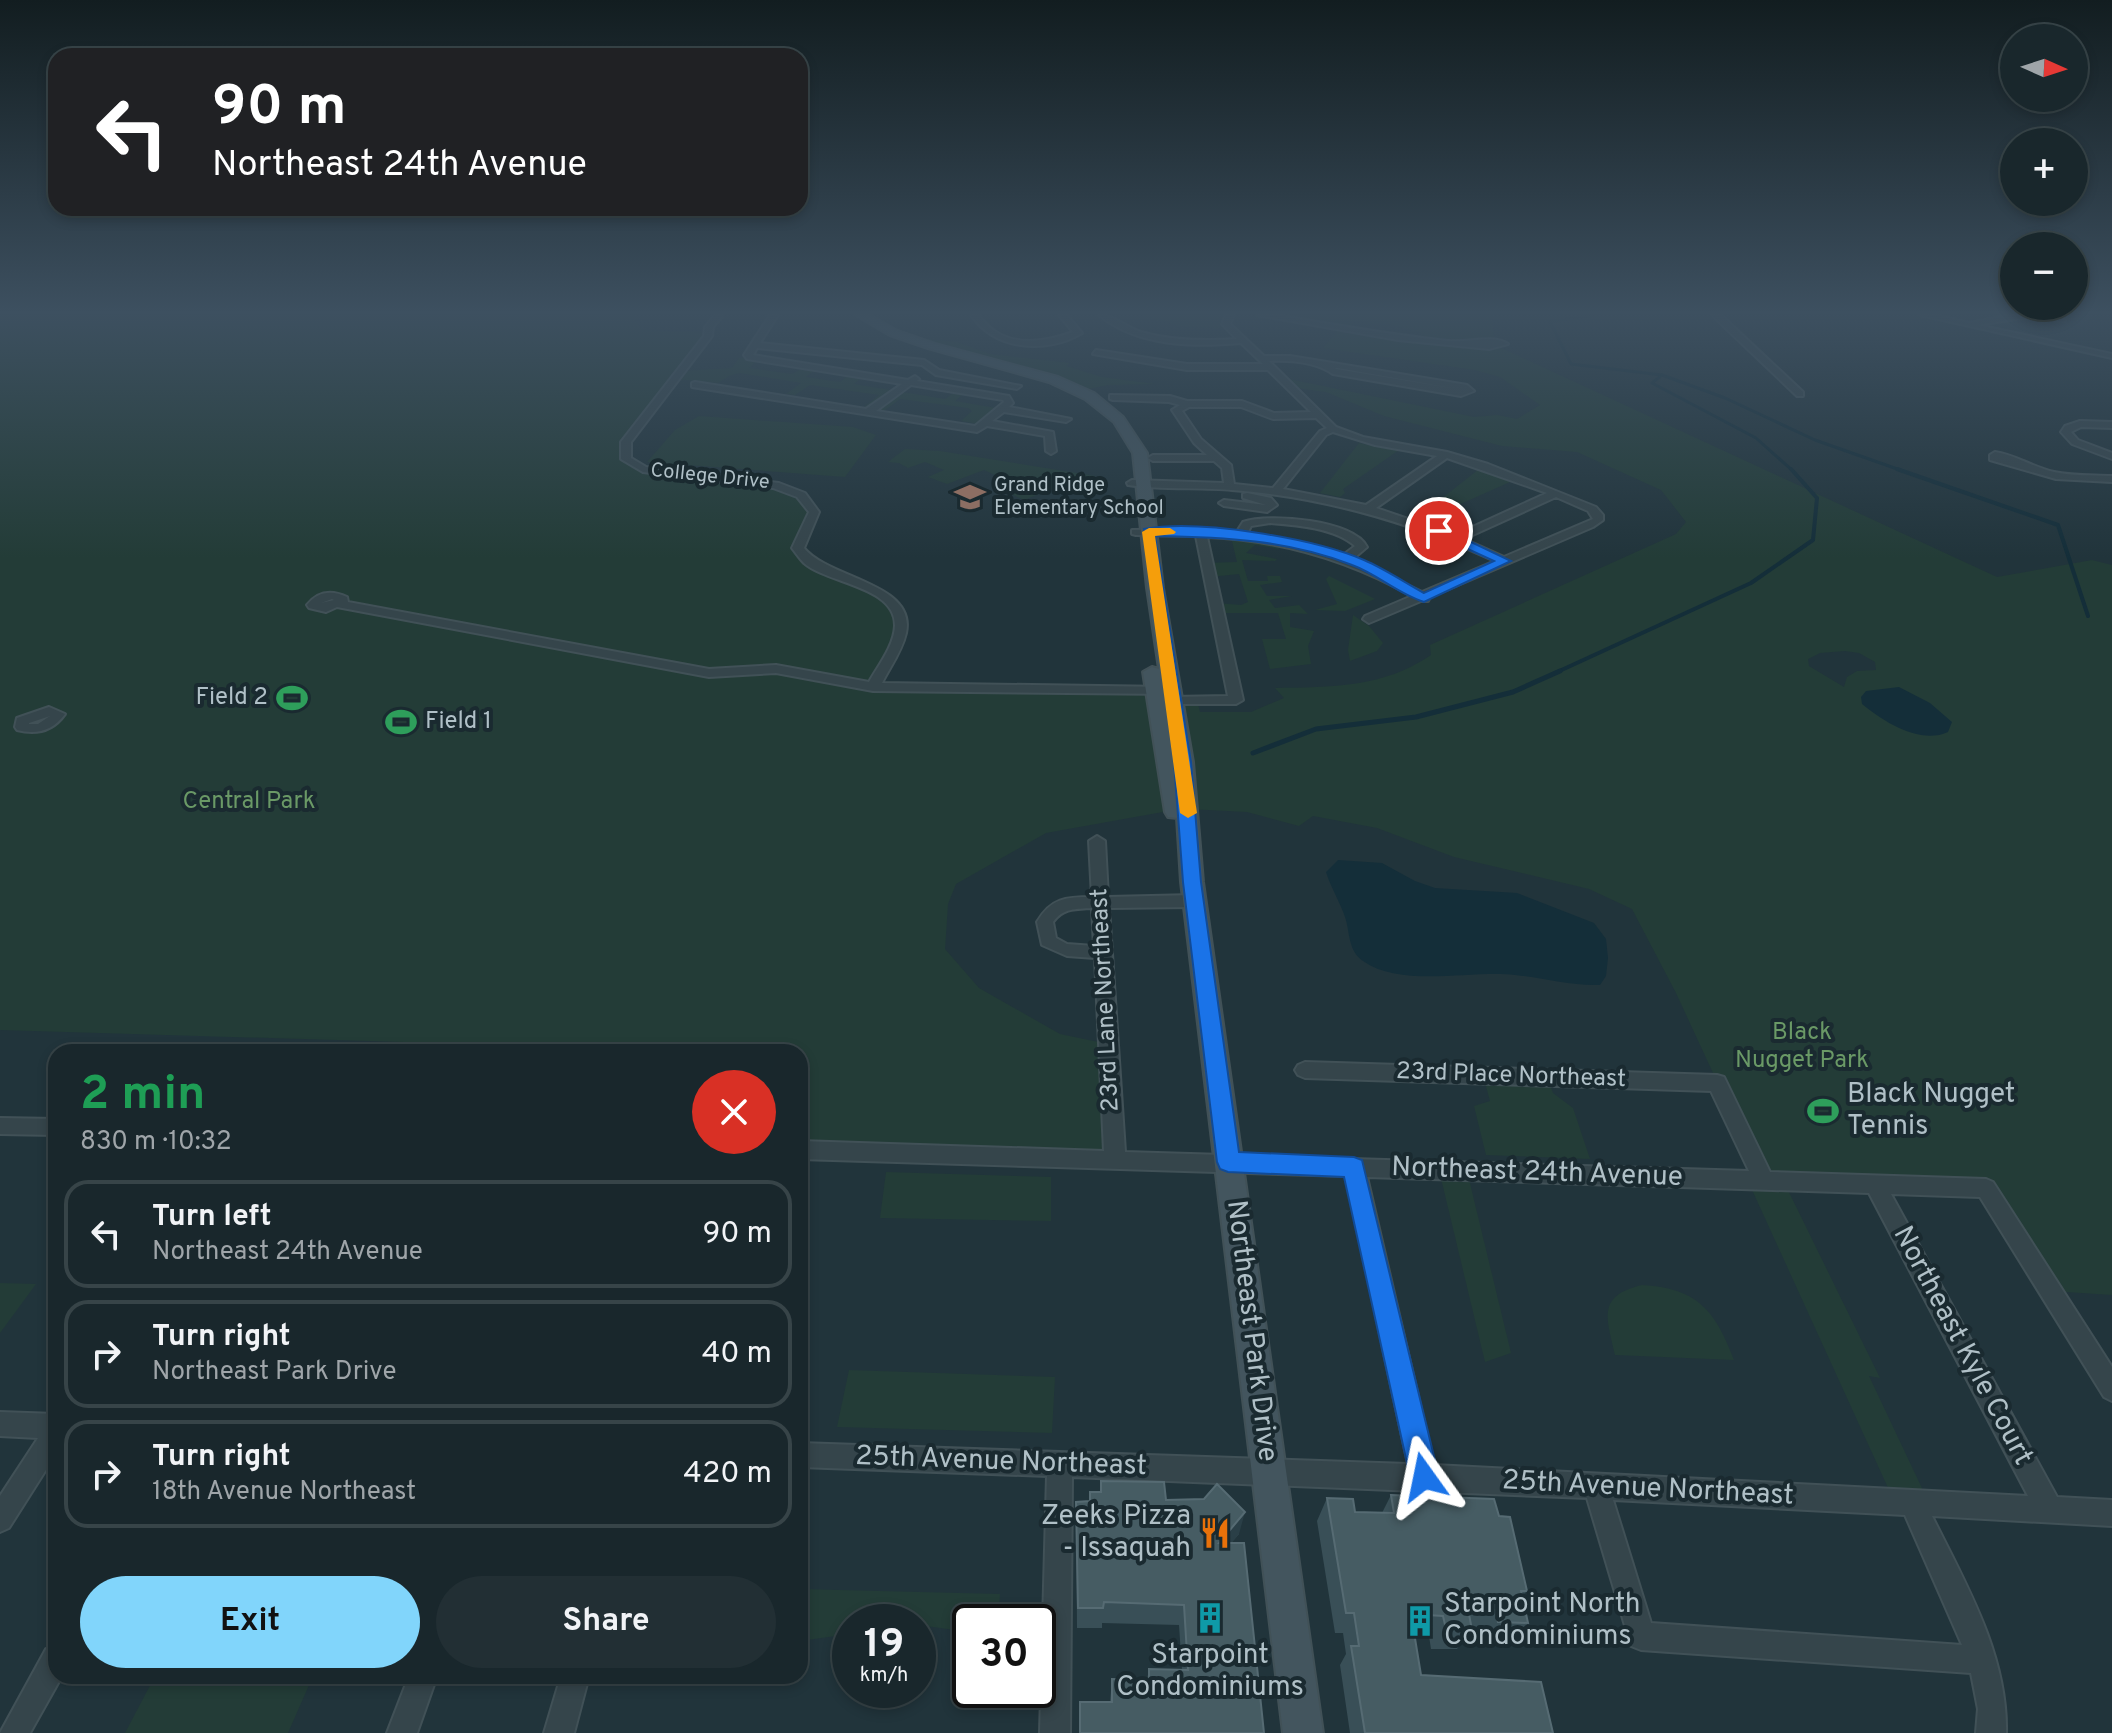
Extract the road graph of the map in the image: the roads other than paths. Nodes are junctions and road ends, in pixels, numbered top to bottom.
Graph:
1 (662, 396) edge
2 (765, 396) edge
3 (891, 396) edge
4 (993, 396) edge
5 (1069, 396) edge
6 (1084, 396) edge
7 (1298, 396) edge
8 (1113, 397) dead end
9 (1187, 404) junction
10 (1002, 409) junction
11 (868, 412) junction
12 (1317, 415) junction
13 (1066, 419) dead end
14 (985, 423) junction
15 (2112, 425) edge
16 (1333, 429) junction
17 (1051, 451) dead end
18 (1445, 455) junction
19 (2112, 456) edge
20 (1153, 458) dead end
21 (1216, 458) junction
22 (2013, 463) dead end
23 (2112, 479) edge
24 (1138, 483) junction
25 (1233, 485) junction
26 (1277, 490) junction
27 (1556, 493) junction
28 (1224, 503) dead end
29 (1370, 507) junction
30 (1142, 532) junction
31 (1201, 532) junction
32 (1241, 534) junction
33 (1457, 538) junction
34 (1347, 558) junction
35 (1504, 561) junction
36 (1424, 598) junction
37 (339, 604) dead end
38 (1369, 619) dead end
39 (873, 687) junction
40 (1165, 694) junction
41 (1097, 841) dead end
42 (1193, 892) junction
43 (1101, 902) junction
44 (1104, 952) junction
45 (1305, 1070) dead end
46 (0, 1126) edge
47 (48, 1127) edge
48 (808, 1150) edge
49 (1115, 1160) junction
50 (1228, 1162) junction
51 (1354, 1167) junction
52 (1764, 1181) junction
53 (1874, 1183) junction
54 (2112, 1389) edge
55 (0, 1424) edge
56 (48, 1426) edge
57 (48, 1444) edge
58 (808, 1455) edge
59 (1060, 1465) junction
60 (1269, 1471) junction
61 (1424, 1477) junction
62 (1596, 1487) junction
63 (1912, 1502) junction
64 (2049, 1509) junction
65 (2112, 1513) edge
66 (0, 1519) edge
67 (1983, 1660) junction
68 (48, 1673) edge
69 (420, 1684) edge
70 (573, 1684) edge
71 (14, 1733) edge
72 (402, 1733) edge
73 (559, 1733) edge
74 (1055, 1733) edge
75 (1303, 1733) edge
76 (1991, 1733) edge

1 - 39 street, College Drive
2 - 11 street
3 - 11 street
4 - 10 street
5 - 24 street, Northeast Park Drive
6 - 24 street, Northeast Park Drive
7 - 12 street
8 - 9 street
9 - 12 street
9 - 21 street
10 - 13 street
10 - 14 street
11 - 14 street
12 - 16 street
14 - 17 street
15 - 19 street
16 - 18 street
16 - 26 street
18 - 27 street
18 - 29 street
20 - 21 street
21 - 25 street
22 - 23 street
24 - 25 street
24 - 30 street, Northeast Park Drive
25 - 26 street
25 - 28 street
26 - 29 street
27 - 33 street
27 - 35 street
29 - 33 street
30 - 31 street
30 - 40 street, Northeast Park Drive
31 - 32 street
31 - 40 street
32 - 34 street
32 - 34 street
33 - 35 street
34 - 36 street
35 - 36 street
36 - 38 street
37 - 39 street
39 - 40 street
40 - 42 street, Northeast Park Drive
41 - 43 street, 23rd Lane Northeast
42 - 43 street
42 - 50 street, Northeast Park Drive
43 - 44 street, 23rd Lane Northeast
43 - 44 street
44 - 49 street, 23rd Lane Northeast
45 - 52 street, 23rd Place Northeast
46 - 47 street
48 - 49 street, Northeast 24th Avenue
49 - 50 street, Northeast 24th Avenue
50 - 51 street, Northeast 24th Avenue
50 - 60 street, Northeast Park Drive
51 - 52 street, Northeast 24th Avenue
51 - 61 street
52 - 53 street, Northeast 24th Avenue
53 - 54 street, Northeast 24th Avenue
53 - 64 street, Northeast Kyle Court
55 - 56 street
57 - 66 street
58 - 59 street, 25th Avenue Northeast
59 - 60 street, 25th Avenue Northeast
59 - 74 street
60 - 61 street, 25th Avenue Northeast
60 - 75 street, Northeast Park Drive
61 - 62 street, 25th Avenue Northeast
62 - 63 street, 25th Avenue Northeast
62 - 67 street
63 - 64 street, 25th Avenue Northeast
63 - 67 street
64 - 65 street, 25th Avenue Northeast
67 - 76 street
68 - 71 street
69 - 72 street
70 - 73 street

